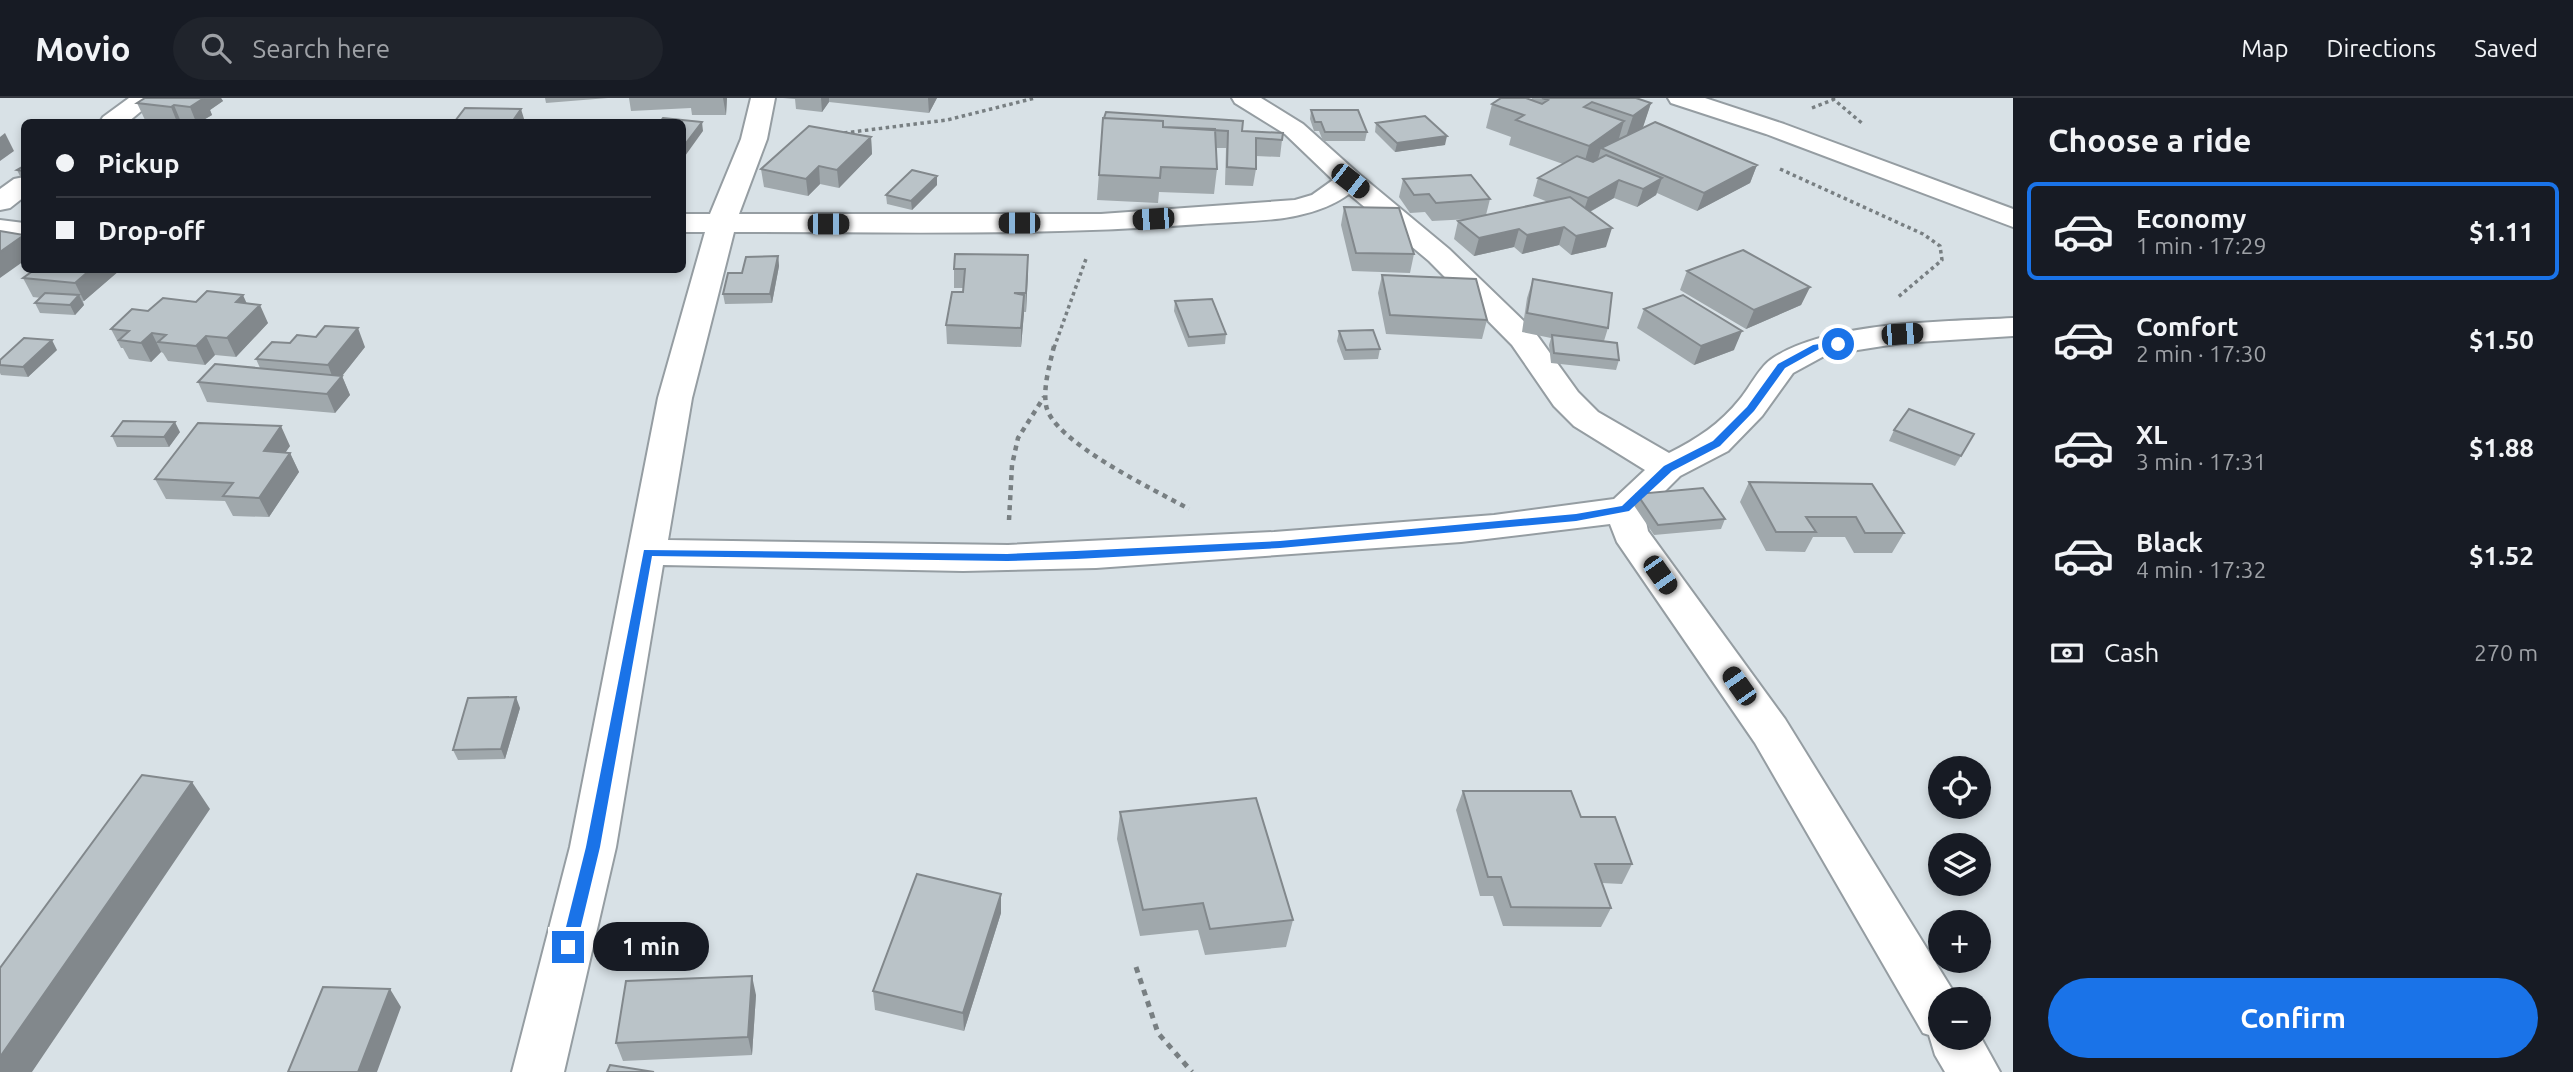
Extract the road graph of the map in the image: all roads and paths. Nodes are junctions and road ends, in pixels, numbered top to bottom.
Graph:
1 (145, 98) edge
2 (763, 98) edge
3 (1035, 98) edge
4 (1244, 98) edge
5 (1680, 98) edge
6 (116, 119) edge
7 (1775, 129) junction
8 (837, 133) edge
9 (1350, 181) junction
10 (21, 187) edge
11 (0, 202) edge
12 (2013, 219) edge
13 (722, 221) junction
14 (686, 223) edge
15 (1101, 223) junction
16 (0, 229) edge
17 (21, 231) edge
18 (1888, 304) dead end
19 (2013, 327) edge
20 (1045, 396) junction
21 (1668, 468) junction
22 (1625, 509) junction
23 (1254, 546) junction
24 (648, 552) junction
25 (1007, 558) junction
26 (1136, 967) dead end
27 (1928, 995) edge
28 (1960, 1050) edge
29 (538, 1072) edge
30 (1192, 1072) edge
31 (1974, 1072) edge

1 - 6 street
2 - 13 street
3 - 8 path
4 - 9 street
5 - 7 street
7 - 12 street
7 - 18 path
9 - 15 street
9 - 21 street
10 - 11 street
13 - 14 street
13 - 15 street
13 - 24 street
15 - 20 path
16 - 17 street
19 - 21 street
20 - 23 path
20 - 25 path
21 - 22 street
22 - 23 street
22 - 27 street
23 - 25 street
24 - 25 street
24 - 29 street
26 - 30 path
28 - 31 street

